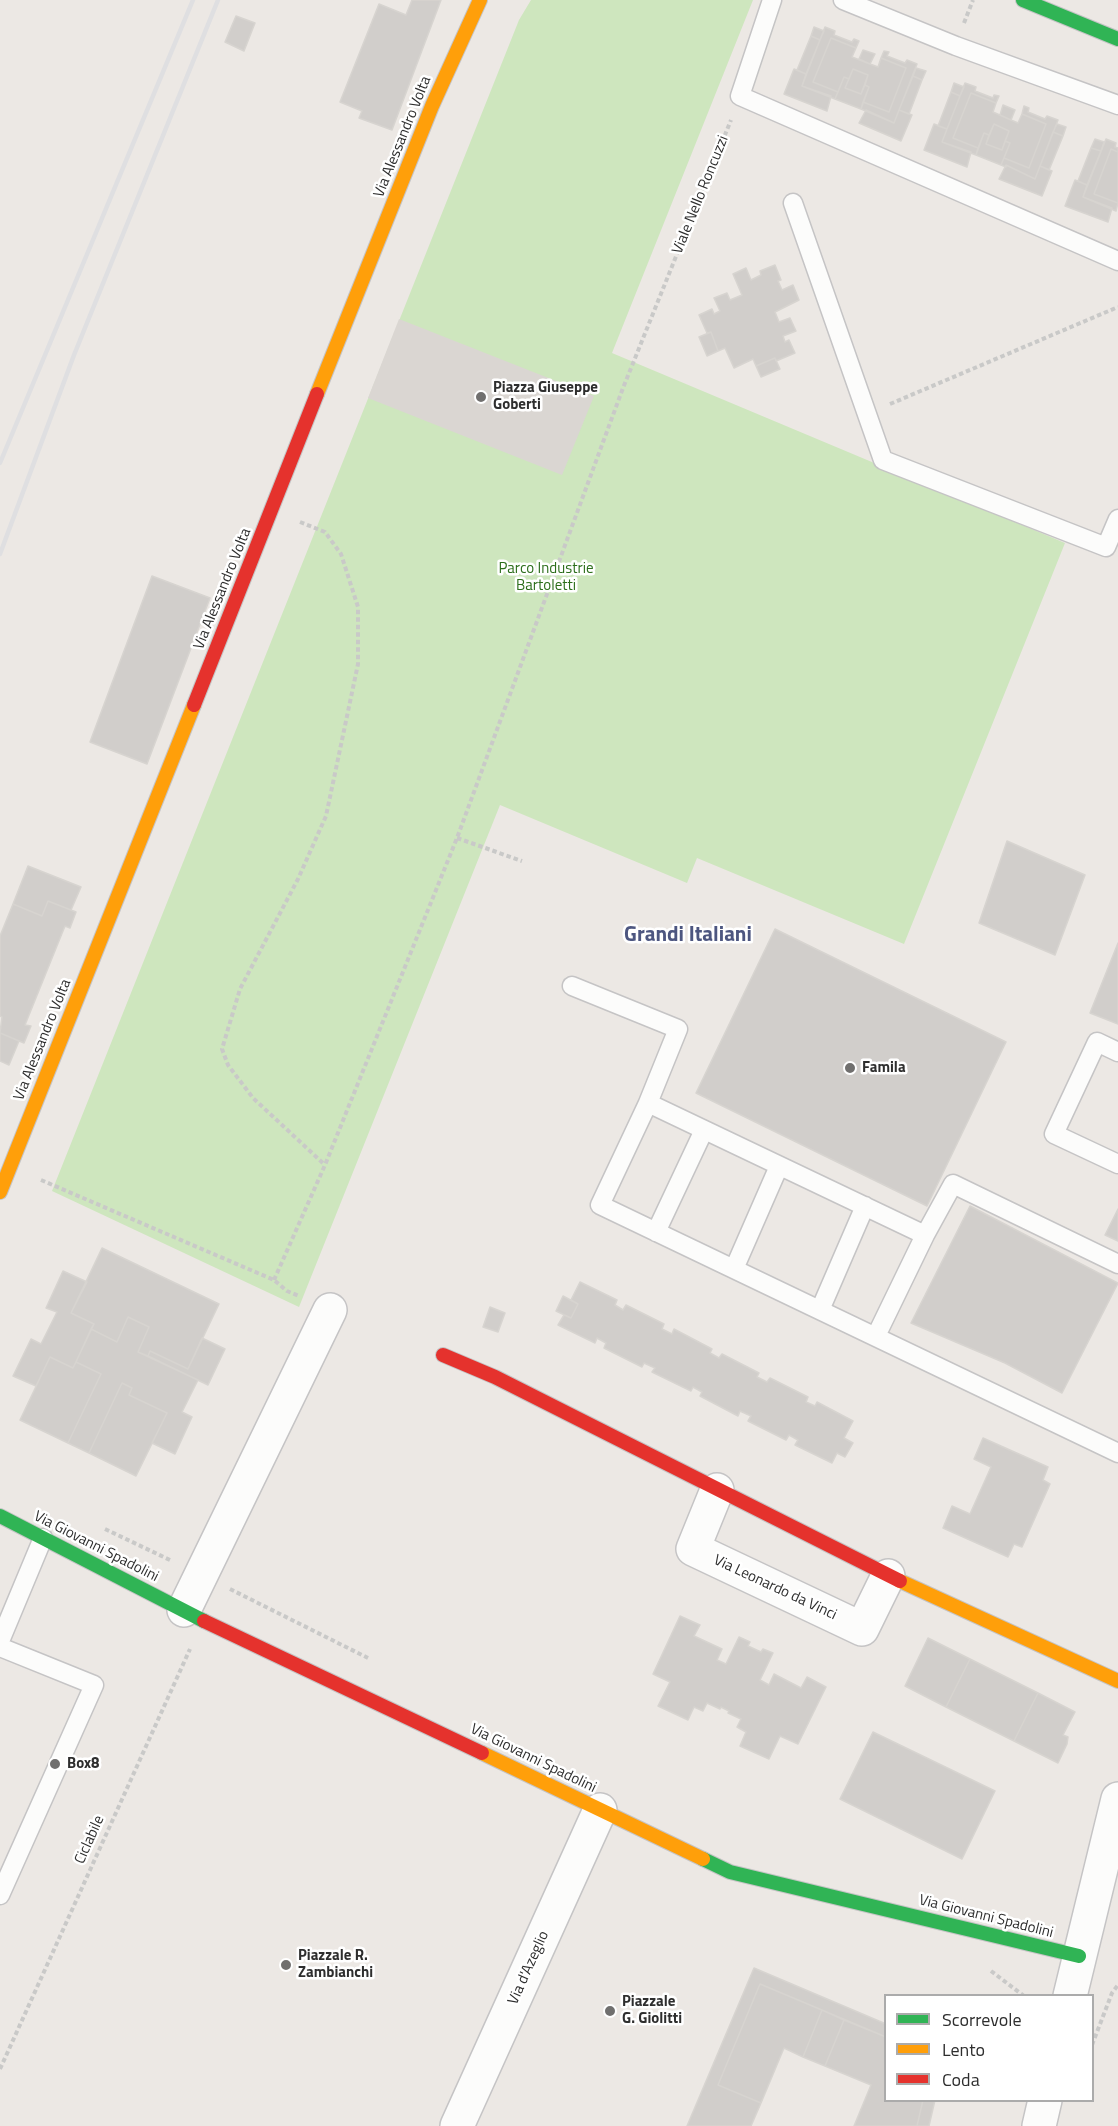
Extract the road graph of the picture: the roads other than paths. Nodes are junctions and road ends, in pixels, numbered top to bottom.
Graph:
1 (480, 0) edge
2 (772, 0) edge
3 (843, 0) edge
4 (1023, 0) edge
5 (1118, 39) edge
6 (1118, 105) edge
7 (793, 203) dead end
8 (1118, 261) edge
9 (1118, 519) edge
10 (572, 986) dead end
11 (1118, 1052) edge
12 (648, 1103) junction
13 (704, 1130) junction
14 (1118, 1164) edge
15 (779, 1166) junction
16 (0, 1192) edge
17 (865, 1206) junction
18 (656, 1232) junction
19 (925, 1235) junction
20 (1118, 1264) edge
21 (734, 1269) junction
22 (330, 1310) road end
23 (820, 1310) junction
24 (876, 1336) junction
25 (443, 1355) dead end
26 (1118, 1453) edge
27 (717, 1490) junction
28 (0, 1516) edge
29 (43, 1538) junction
30 (888, 1576) junction
31 (193, 1615) junction
32 (0, 1641) edge
33 (0, 1647) edge
34 (1118, 1681) edge
35 (1118, 1798) edge
36 (600, 1810) junction
37 (0, 1895) edge
38 (1106, 1901) edge
39 (1079, 1956) junction
40 (1070, 1994) edge
41 (1045, 2102) edge
42 (457, 2126) edge
43 (1039, 2126) edge

1 - 16 street, Via Alessandro Volta
2 - 8 lane
3 - 6 lane
4 - 5 street
7 - 9 lane
10 - 12 lane
11 - 14 lane
12 - 13 lane
12 - 18 lane
13 - 15 lane
13 - 18 lane
15 - 17 lane
15 - 21 lane
17 - 19 lane
17 - 23 lane
18 - 21 lane
19 - 20 lane
19 - 24 lane
21 - 23 lane
22 - 31 street
23 - 24 lane
24 - 26 lane
25 - 27 street
27 - 30 street
27 - 30 street, Via Leonardo da Vinci
28 - 29 street, Via Giovanni Spadolini
29 - 31 street, Via Giovanni Spadolini
29 - 32 lane
30 - 34 street
31 - 36 street, Via Giovanni Spadolini
33 - 37 lane
35 - 38 street
36 - 39 street, Via Giovanni Spadolini
36 - 42 street, Via d'Azeglio
38 - 39 street
39 - 40 street
41 - 43 street

